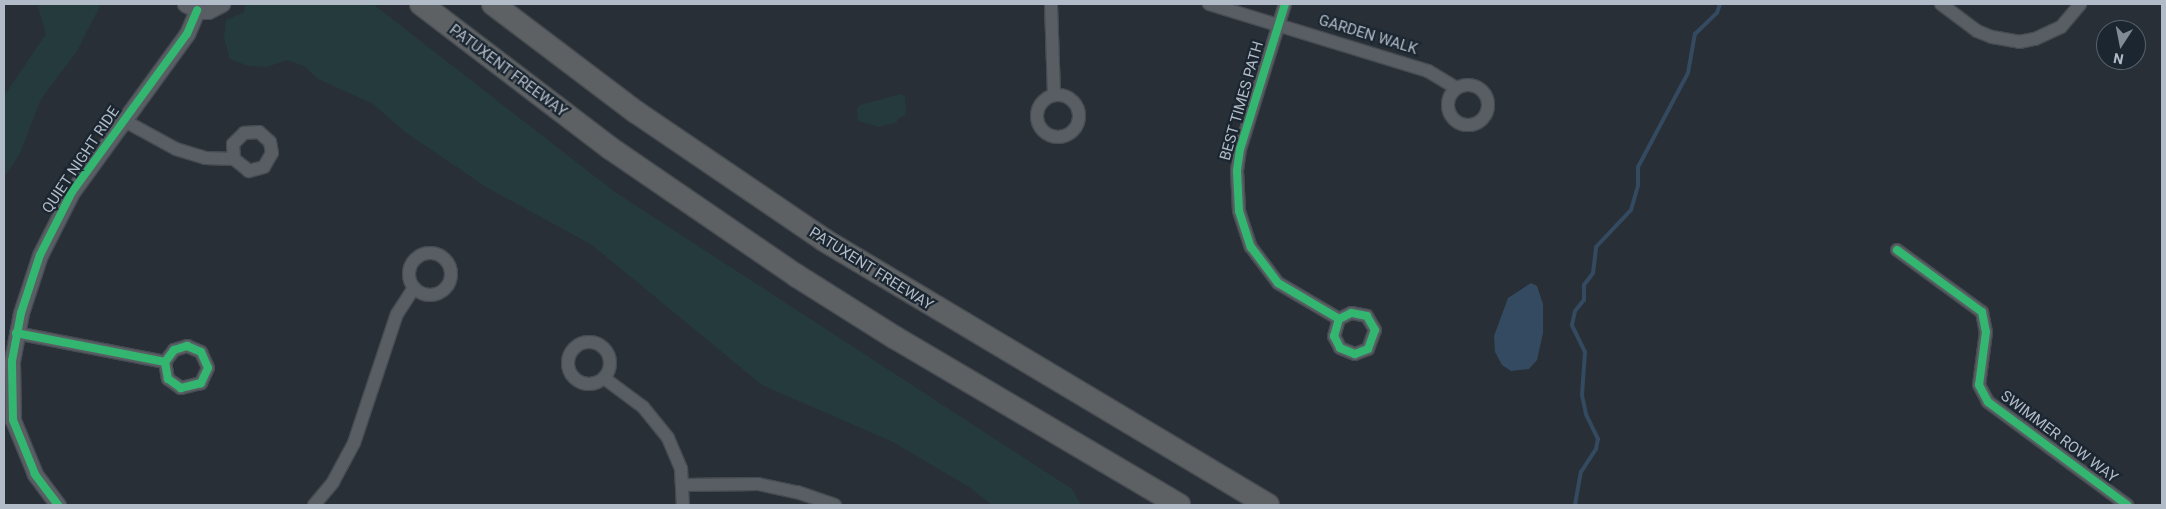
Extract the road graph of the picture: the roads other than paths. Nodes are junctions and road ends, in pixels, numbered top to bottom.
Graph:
1 (222, 4) edge
2 (422, 4) edge
3 (493, 4) edge
4 (1052, 4) edge
5 (1209, 4) edge
6 (1285, 4) edge
7 (1941, 4) edge
8 (2080, 4) edge
9 (191, 7) edge
10 (1278, 25) junction
11 (1456, 88) dead end
12 (1054, 95) dead end
13 (123, 120) junction
14 (234, 159) dead end
15 (1898, 250) dead end
16 (414, 288) dead end
17 (1339, 319) dead end
18 (16, 333) junction
19 (165, 362) dead end
20 (604, 378) dead end
21 (684, 485) junction
22 (58, 505) edge
23 (314, 505) edge
24 (683, 505) edge
25 (835, 505) edge
26 (1179, 505) edge
27 (1268, 505) edge
28 (2127, 505) edge

1 - 9 street
2 - 26 highway, PATUXENT FREEWAY
3 - 27 highway, PATUXENT FREEWAY
4 - 12 street
5 - 10 street, GARDEN WALK
6 - 10 street, BEST TIMES PATH
7 - 8 street
9 - 13 street, QUIET NIGHT RIDE
10 - 11 street, GARDEN WALK
10 - 17 street, BEST TIMES PATH
13 - 14 street
13 - 18 street, QUIET NIGHT RIDE
15 - 28 street, SWIMMER ROW WAY
16 - 23 street
18 - 19 street
18 - 22 street, QUIET NIGHT RIDE
20 - 21 street
21 - 24 street
21 - 25 street

